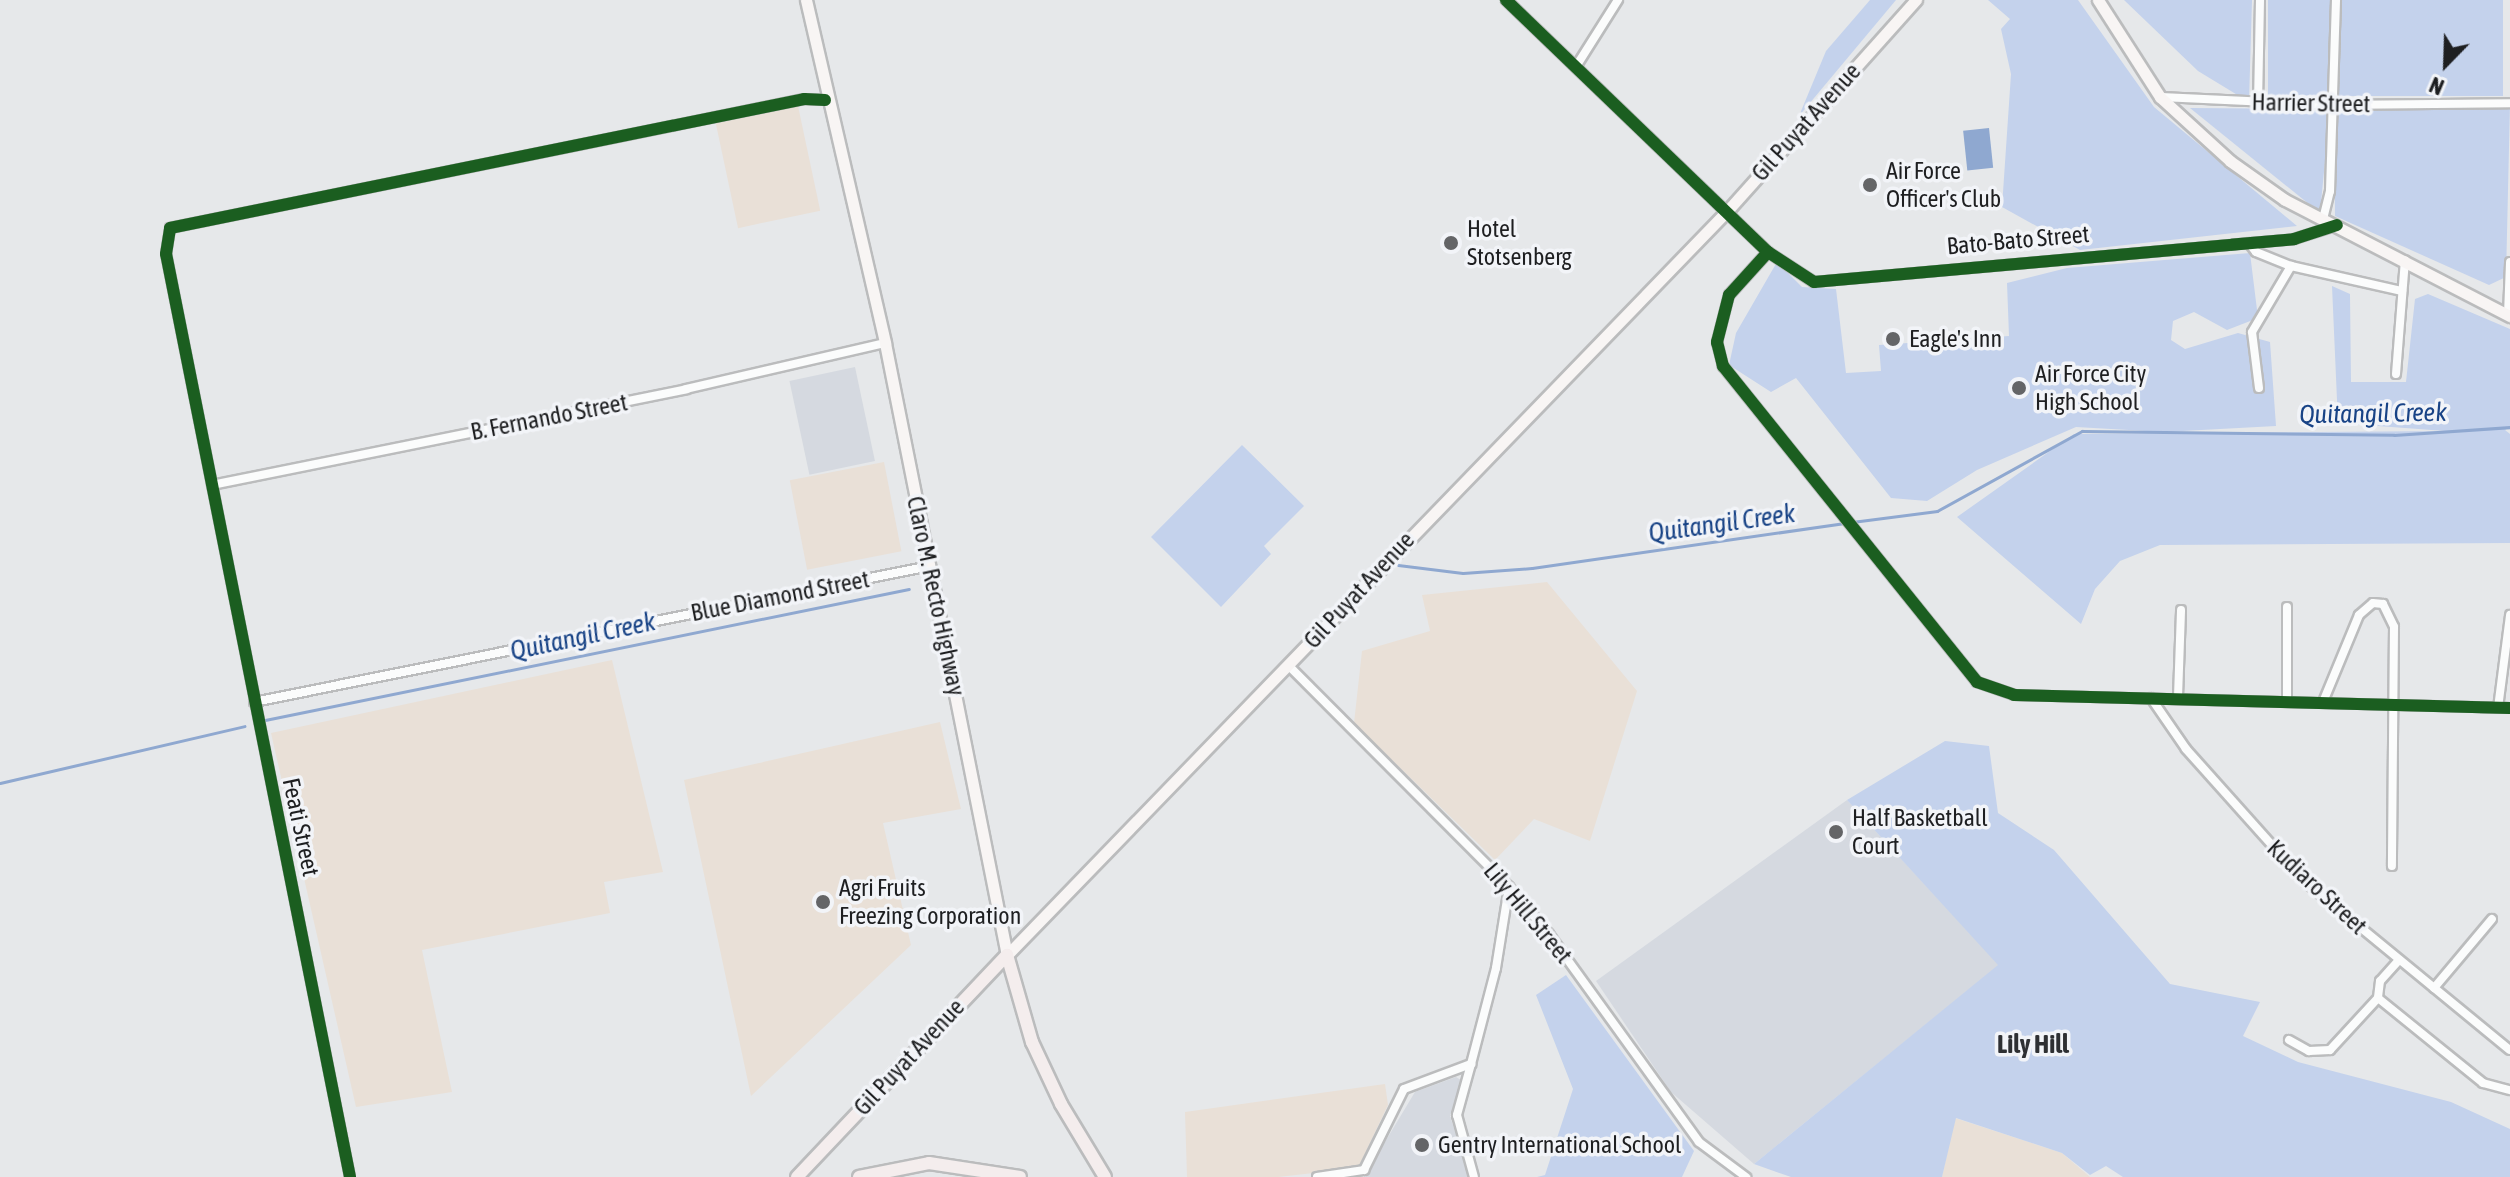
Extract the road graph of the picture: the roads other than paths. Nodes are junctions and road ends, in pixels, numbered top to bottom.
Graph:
1 (806, 0) edge
2 (1506, 0) edge
3 (1618, 0) edge
4 (1916, 0) edge
5 (2098, 0) edge
6 (2260, 0) edge
7 (2336, 0) edge
8 (1577, 65) junction
9 (2160, 97) junction
10 (825, 100) junction
11 (2510, 103) edge
12 (2258, 104) junction
13 (2333, 105) junction
14 (1728, 210) junction
15 (2323, 219) junction
16 (2337, 225) junction
17 (2249, 243) junction
18 (1768, 252) junction
19 (2405, 260) junction
20 (2510, 262) edge
21 (2291, 266) junction
22 (2402, 291) junction
23 (2509, 316) edge
24 (885, 343) junction
25 (2396, 374) dead end
26 (2259, 388) dead end
27 (212, 485) junction
28 (930, 566) junction
29 (2287, 607) dead end
30 (2181, 610) dead end
31 (2510, 615) edge
32 (1288, 665) junction
33 (2178, 697) junction
34 (2151, 698) junction
35 (2287, 700) junction
36 (254, 702) junction
37 (2323, 702) junction
38 (2391, 704) junction
39 (2498, 708) junction
40 (2510, 708) edge
41 (2392, 866) dead end
42 (1509, 887) junction
43 (2492, 919) dead end
44 (1007, 955) junction
45 (2399, 960) junction
46 (2434, 988) junction
47 (2378, 998) junction
48 (2289, 1040) dead end
49 (2510, 1050) edge
50 (1471, 1064) junction
51 (2510, 1090) edge
52 (350, 1177) edge
53 (797, 1177) edge
54 (859, 1177) edge
55 (1020, 1177) edge
56 (1105, 1177) edge
57 (1317, 1177) edge
58 (1474, 1177) edge
59 (1746, 1177) edge

1 - 10 main road, Claro M. Recto Highway
2 - 8 street, Bato-Bato Street
3 - 8 street
4 - 14 main road, Gil Puyat Avenue
5 - 9 main road
6 - 12 street
7 - 13 street
8 - 14 street, Bato-Bato Street
9 - 12 street, Harrier Street
9 - 15 main road
10 - 24 main road, Claro M. Recto Highway
10 - 27 street, Feati Street
11 - 13 street, Harrier Street
12 - 13 street, Harrier Street
13 - 15 street
14 - 18 street, Bato-Bato Street
14 - 32 main road, Gil Puyat Avenue
15 - 16 main road
16 - 17 street, Bato-Bato Street
16 - 19 main road
17 - 18 street, Bato-Bato Street
17 - 21 street
18 - 34 street
19 - 22 street
19 - 23 main road
20 - 23 street
21 - 22 street
21 - 26 street
22 - 25 street
24 - 27 street, B. Fernando Street
24 - 28 main road, Claro M. Recto Highway
27 - 36 street, Feati Street
28 - 36 street, Blue Diamond Street
28 - 44 main road, Claro M. Recto Highway
29 - 35 street
30 - 33 street
31 - 39 street
32 - 42 street, Lily Hill Street
32 - 44 main road, Gil Puyat Avenue
33 - 34 street
33 - 35 street
34 - 45 street, Kudiaro Street
35 - 37 street
36 - 52 street, Feati Street
37 - 38 street
37 - 38 street
38 - 39 street
38 - 41 street
39 - 40 street
42 - 50 street
42 - 59 street, Lily Hill Street
43 - 46 street
44 - 53 main road, Gil Puyat Avenue
44 - 56 main road, Claro M. Recto Highway
45 - 46 street, Kudiaro Street
45 - 47 street
46 - 49 street, Kudiaro Street
47 - 48 street
47 - 51 street
50 - 57 street
50 - 58 street
54 - 55 main road

